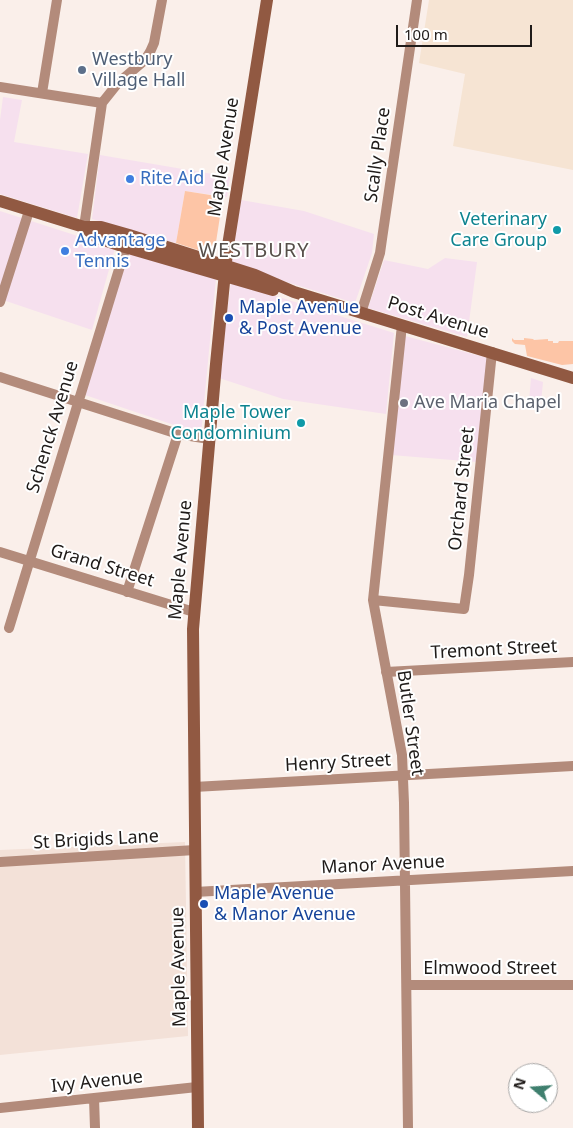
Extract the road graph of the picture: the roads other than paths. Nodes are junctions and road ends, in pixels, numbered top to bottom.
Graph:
1 (57, 0) edge
2 (162, 0) edge
3 (267, 0) edge
4 (417, 0) edge
5 (0, 87) edge
6 (42, 94) junction
7 (102, 103) junction
8 (0, 201) edge
9 (29, 210) junction
10 (84, 227) junction
11 (127, 241) junction
12 (225, 272) junction
13 (0, 302) edge
14 (362, 313) junction
15 (402, 325) junction
16 (492, 352) junction
17 (0, 377) edge
18 (573, 378) edge
19 (78, 402) junction
20 (178, 434) junction
21 (209, 439) junction
22 (0, 552) edge
23 (28, 560) junction
24 (128, 592) junction
25 (373, 600) junction
26 (194, 612) junction
27 (9, 628) dead end
28 (573, 662) edge
29 (386, 672) junction
30 (573, 766) edge
31 (402, 776) junction
32 (194, 787) junction
33 (195, 850) junction
34 (0, 862) edge
35 (573, 871) edge
36 (405, 880) junction
37 (195, 892) junction
38 (573, 984) edge
39 (407, 985) junction
40 (197, 1088) junction
41 (94, 1098) junction
42 (0, 1108) edge
43 (95, 1128) edge
44 (198, 1128) edge
45 (408, 1128) edge

1 - 6 street
2 - 7 street
3 - 12 main road, Maple Avenue
4 - 14 street, Scally Place
5 - 6 street
6 - 7 street
7 - 10 street
8 - 9 main road, Post Avenue
9 - 10 main road, Post Avenue
9 - 13 street
10 - 11 main road, Post Avenue
11 - 12 main road, Post Avenue
11 - 19 street, Schenck Avenue
12 - 14 main road, Post Avenue
12 - 21 main road, Maple Avenue
14 - 15 main road, Post Avenue
15 - 16 main road, Post Avenue
15 - 25 street, Butler Street
16 - 18 main road, Post Avenue
16 - 25 street, Orchard Street
17 - 19 street
19 - 20 street
19 - 23 street, Schenck Avenue
20 - 21 street
20 - 24 street
21 - 26 main road, Maple Avenue
22 - 23 street, Grand Street
23 - 24 street, Grand Street
23 - 27 street, Schenck Avenue
24 - 26 street, Grand Street
25 - 29 street, Butler Street
26 - 32 main road, Maple Avenue
28 - 29 street, Tremont Street
29 - 31 street, Butler Street
30 - 31 street, Henry Street
31 - 32 street, Henry Street
31 - 36 street, Butler Street
32 - 33 main road, Maple Avenue
33 - 34 street, St Brigids Lane
33 - 37 main road, Maple Avenue
35 - 36 street, Manor Avenue
36 - 37 street, Manor Avenue
36 - 39 street, Butler Street
37 - 40 main road, Maple Avenue
38 - 39 street, Elmwood Street
39 - 45 street, Butler Street
40 - 41 street, Ivy Avenue
40 - 44 main road, Maple Avenue
41 - 42 street, Ivy Avenue
41 - 43 street

